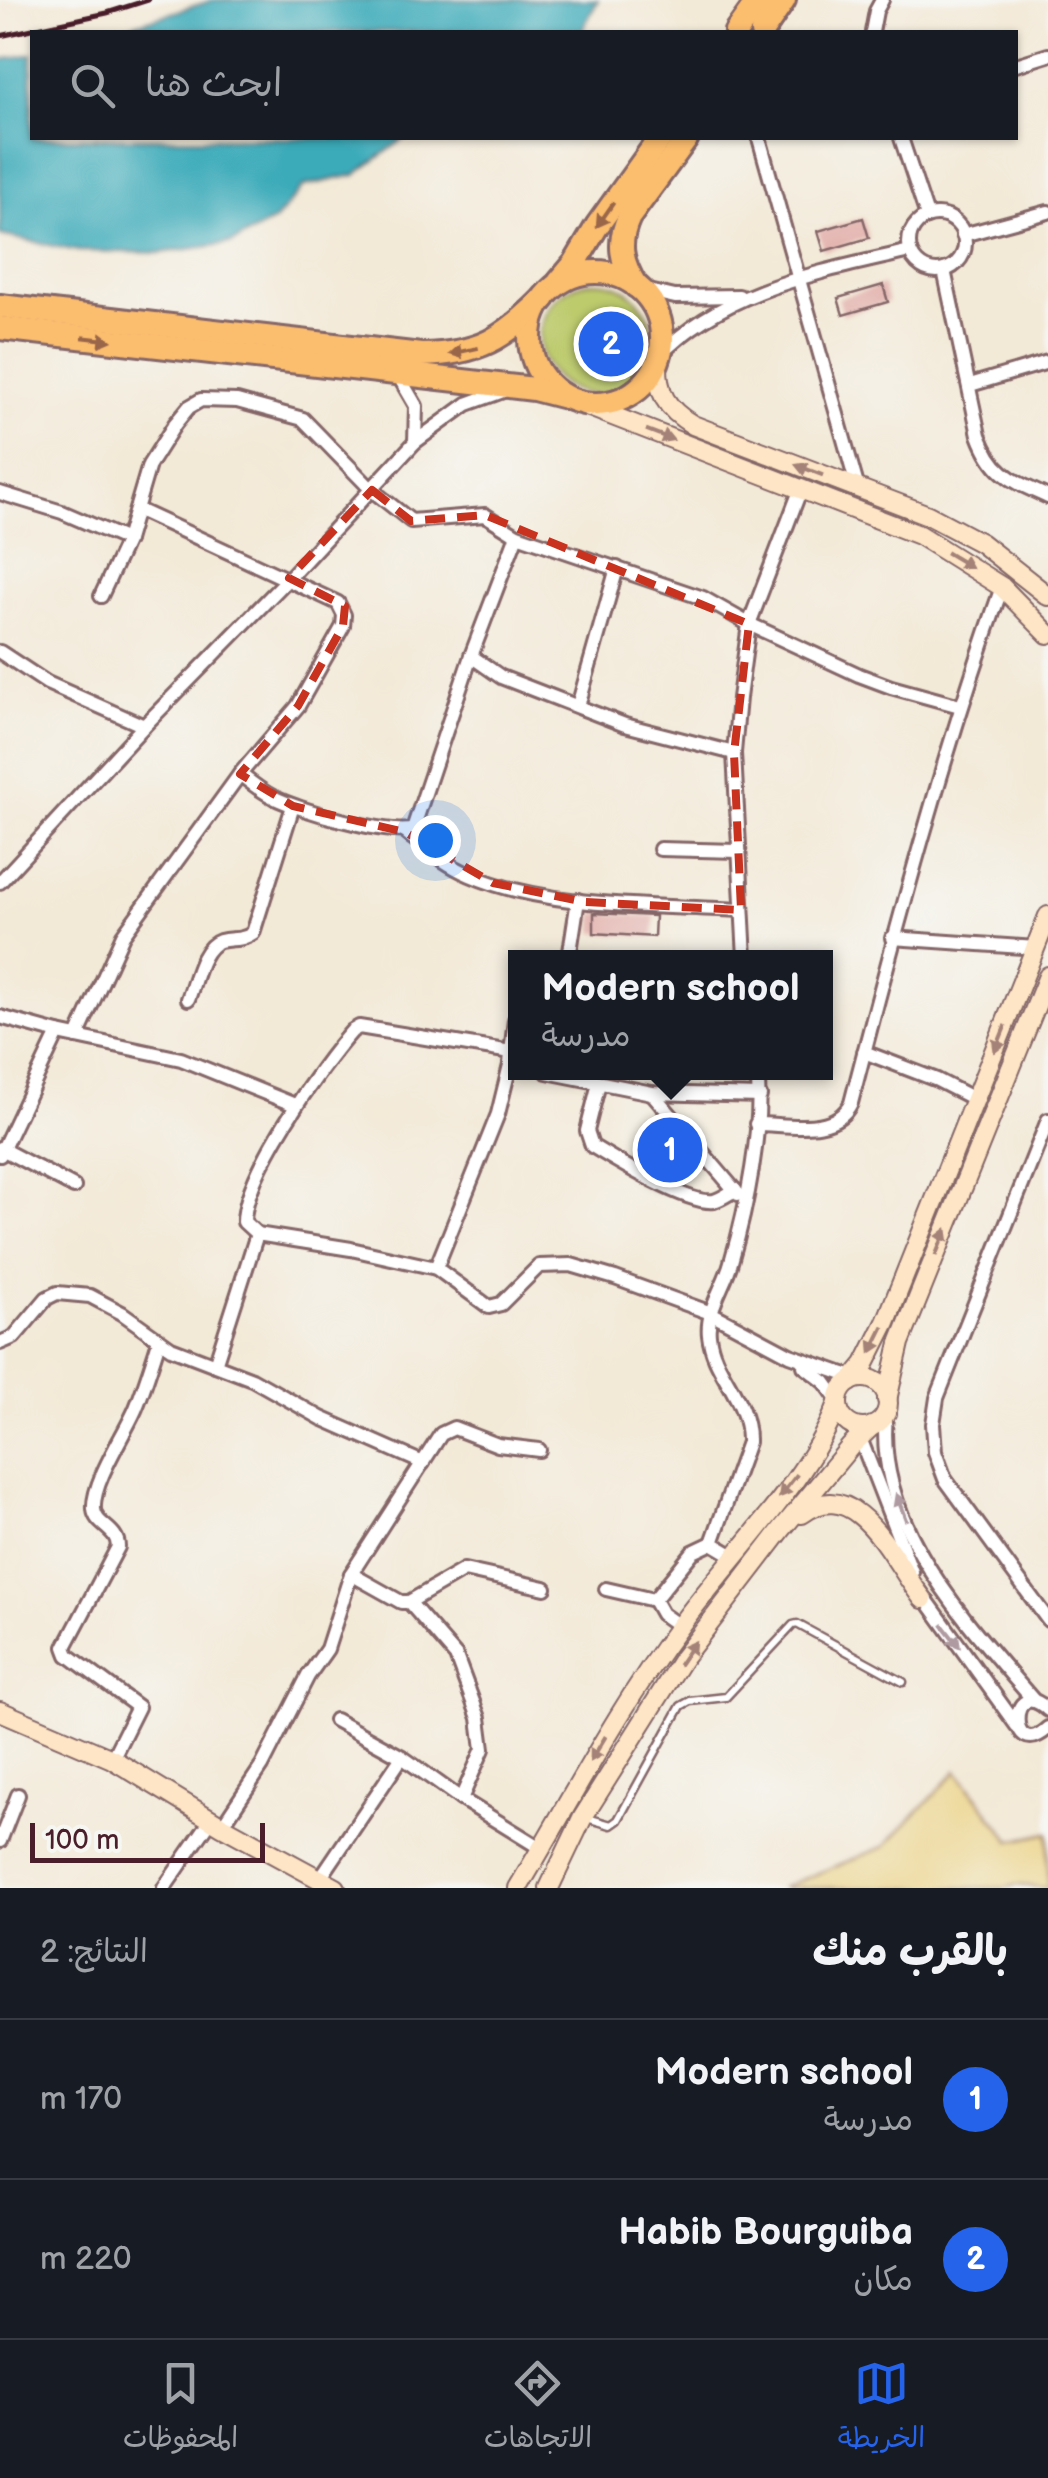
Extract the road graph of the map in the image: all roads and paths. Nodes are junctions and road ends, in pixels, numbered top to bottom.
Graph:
1 (760, 0) edge
2 (784, 0) edge
3 (882, 0) edge
4 (738, 30) edge
5 (763, 30) edge
6 (872, 30) edge
7 (1048, 55) edge
8 (1018, 64) edge
9 (659, 140) edge
10 (686, 140) edge
11 (760, 140) edge
12 (903, 140) edge
13 (1048, 212) edge
14 (927, 216) junction
15 (964, 235) junction
16 (910, 251) junction
17 (944, 270) junction
18 (799, 279) junction
19 (638, 288) junction
20 (546, 295) junction
21 (752, 295) junction
22 (0, 306) edge
23 (0, 328) edge
24 (659, 358) junction
25 (1048, 362) edge
26 (398, 374) junction
27 (970, 385) junction
28 (516, 387) junction
29 (567, 398) junction
30 (415, 442) junction
31 (858, 489) junction
32 (372, 490) junction
33 (800, 491) junction
34 (0, 493) edge
35 (1048, 497) edge
36 (138, 510) junction
37 (517, 535) junction
38 (127, 540) junction
39 (617, 568) junction
40 (289, 578) junction
41 (1002, 587) junction
42 (101, 596) dead end
43 (1048, 596) edge
44 (749, 624) junction
45 (1048, 634) edge
46 (0, 652) edge
47 (472, 656) junction
48 (578, 706) junction
49 (960, 706) junction
50 (144, 726) junction
51 (734, 753) junction
52 (240, 774) junction
53 (293, 806) junction
54 (405, 832) junction
55 (660, 850) dead end
56 (738, 852) junction
57 (0, 882) edge
58 (578, 900) junction
59 (741, 910) junction
60 (1048, 916) edge
61 (892, 938) junction
62 (1036, 948) junction
63 (570, 950) edge
64 (745, 950) edge
65 (1048, 976) edge
66 (188, 999) dead end
67 (0, 1017) edge
68 (58, 1033) junction
69 (76, 1037) junction
70 (864, 1052) junction
71 (508, 1060) edge
72 (508, 1076) edge
73 (585, 1080) edge
74 (759, 1080) edge
75 (599, 1083) junction
76 (652, 1093) junction
77 (760, 1096) junction
78 (976, 1100) junction
79 (295, 1105) junction
80 (1048, 1120) edge
81 (756, 1124) junction
82 (1, 1151) edge
83 (74, 1187) dead end
84 (739, 1196) junction
85 (257, 1234) junction
86 (436, 1268) junction
87 (711, 1313) junction
88 (159, 1341) junction
89 (0, 1343) edge
90 (790, 1355) junction
91 (214, 1365) junction
92 (853, 1380) junction
93 (838, 1401) junction
94 (887, 1404) junction
95 (860, 1430) junction
96 (539, 1450) dead end
97 (424, 1463) junction
98 (782, 1530) junction
99 (712, 1543) junction
100 (734, 1556) junction
101 (351, 1574) junction
102 (545, 1588) dead end
103 (606, 1589) dead end
104 (924, 1598) junction
105 (654, 1600) junction
106 (408, 1602) junction
107 (1048, 1620) edge
108 (679, 1626) junction
109 (903, 1682) dead end
110 (1034, 1702) junction
111 (1048, 1710) edge
112 (0, 1712) edge
113 (335, 1720) dead end
114 (1017, 1726) junction
115 (1048, 1728) edge
116 (402, 1757) junction
117 (112, 1758) junction
118 (18, 1795) dead end
119 (460, 1799) junction
120 (563, 1808) junction
121 (583, 1818) junction
122 (216, 1823) junction
123 (0, 1841) edge
124 (542, 1848) junction
125 (328, 1884) edge
126 (164, 1888) edge
127 (518, 1888) edge
128 (549, 1888) edge

1 - 4 highway
2 - 5 highway
3 - 6 street
7 - 8 street
9 -> 20 highway
10 - 19 highway
11 - 18 street
12 - 14 street
13 - 15 street
14 - 15 street
14 - 16 street
15 - 17 street
16 - 17 street
16 - 18 street
17 - 27 street
18 - 21 street
18 - 31 street
19 - 20 highway
19 - 21 street
19 - 24 highway
20 -> 22 highway
20 - 29 highway
21 - 24 street
23 -> 26 highway
24 - 29 highway
31 -> 24 main road
25 - 27 street
26 - 28 highway
26 - 30 street
27 - 35 street
28 - 29 highway
28 - 30 street
29 -> 33 main road
30 - 32 street
31 - 43 main road
32 - 36 street
32 - 37 street
32 - 40 street
33 -> 41 main road
33 - 44 street
34 - 38 street
36 - 38 street
36 - 40 street
37 - 39 street
37 - 47 street
38 - 42 street
39 - 44 street
39 - 48 street
40 - 50 street
40 - 52 street
41 - 45 main road
41 - 49 street
44 - 49 street
44 - 51 street
46 - 50 street
47 - 48 street
47 - 54 street
48 - 51 street
49 - 61 street
50 - 57 street
51 - 56 street
52 - 53 street
52 - 69 street
53 - 54 street
53 - 66 street
54 - 58 street
55 - 56 street
56 - 59 street
58 - 59 street
58 - 63 street
59 - 64 street
60 - 62 main road
61 - 62 street
61 - 70 street
62 -> 78 main road
94 -> 65 main road
67 - 68 street
68 - 69 street
68 - 82 street
69 - 79 street
70 - 78 street
70 - 81 street
71 - 79 street
72 - 86 street
73 - 75 street
74 - 77 street
75 - 76 street
75 - 84 street
76 - 77 street
76 - 84 street
77 - 81 street
78 -> 92 main road
79 - 85 street
80 - 107 street
81 - 84 street
82 - 83 street
84 - 87 street
85 - 86 street
85 - 91 street
86 - 87 street
87 - 90 street
87 - 99 street
88 - 89 street
88 - 91 street
88 - 117 street
90 - 92 street
90 - 93 street
91 - 97 street
92 - 93 main road
92 - 94 main road
93 - 95 main road
93 -> 100 main road
94 - 95 main road
110 -> 94 street
95 - 98 main road
95 - 104 street
96 - 97 street
97 - 101 street
98 - 104 main road
121 -> 98 main road
99 - 100 street
99 - 105 street
100 - 108 main road
101 - 106 street
101 - 122 street
102 - 106 street
103 - 105 street
104 -> 114 street
105 - 108 street
106 - 119 street
108 -> 120 main road
109 - 121 lane
110 - 111 street
110 - 114 street
112 - 117 main road
113 - 116 street
114 - 115 street
116 - 119 street
116 - 125 street
117 - 122 main road
118 - 123 street
119 - 124 street
120 - 121 main road
120 - 124 main road
121 - 128 main road
122 - 125 main road
122 - 126 street
124 - 127 main road

